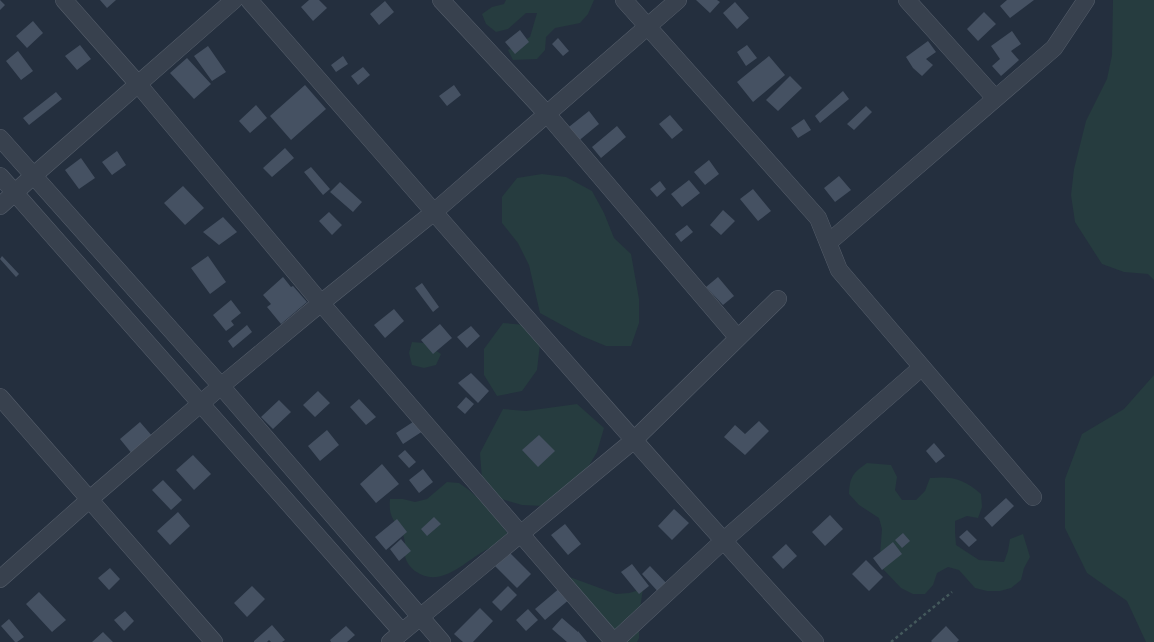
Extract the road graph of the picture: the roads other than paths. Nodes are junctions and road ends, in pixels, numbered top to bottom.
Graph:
1 (64, 0) edge
2 (234, 0) edge
3 (249, 0) edge
4 (441, 0) edge
5 (624, 0) edge
6 (678, 0) edge
7 (907, 0) edge
8 (1086, 0) edge
9 (648, 26) junction
10 (138, 84) junction
11 (995, 98) junction
12 (547, 114) junction
13 (0, 138) edge
14 (0, 176) edge
15 (33, 176) junction
16 (15, 192) junction
17 (0, 206) edge
18 (434, 212) junction
19 (828, 243) junction
20 (778, 299) dead end
21 (322, 303) junction
22 (738, 338) junction
23 (922, 367) junction
24 (221, 386) junction
25 (0, 397) edge
26 (201, 404) junction
27 (634, 440) junction
28 (1033, 497) dead end
29 (90, 500) junction
30 (521, 534) junction
31 (723, 541) junction
32 (0, 579) edge
33 (420, 617) junction
34 (396, 637) edge
35 (214, 642) edge
36 (442, 642) edge
37 (614, 642) edge
38 (816, 642) edge

1 - 10 street
2 - 10 street
3 - 18 street
4 - 12 street
5 - 9 street
6 - 9 street
7 - 11 street
8 - 11 street
9 - 12 street
9 - 19 street
10 - 15 street
10 - 21 street
11 - 19 street
12 - 18 street
12 - 22 street
13 - 15 street
14 - 16 street
15 - 16 street
15 - 24 street
16 - 17 street
16 - 26 street
18 - 21 street
18 - 27 street
19 - 23 street
20 - 22 street
21 - 24 street
21 - 30 street
22 - 27 street
23 - 28 street
23 - 31 street
24 - 26 street
24 - 33 street
25 - 29 street
26 - 29 street
26 - 34 street
27 - 30 street
27 - 31 street
29 - 32 street
29 - 35 street
30 - 33 street
30 - 37 street
31 - 37 street
31 - 38 street
33 - 34 street
33 - 36 street

